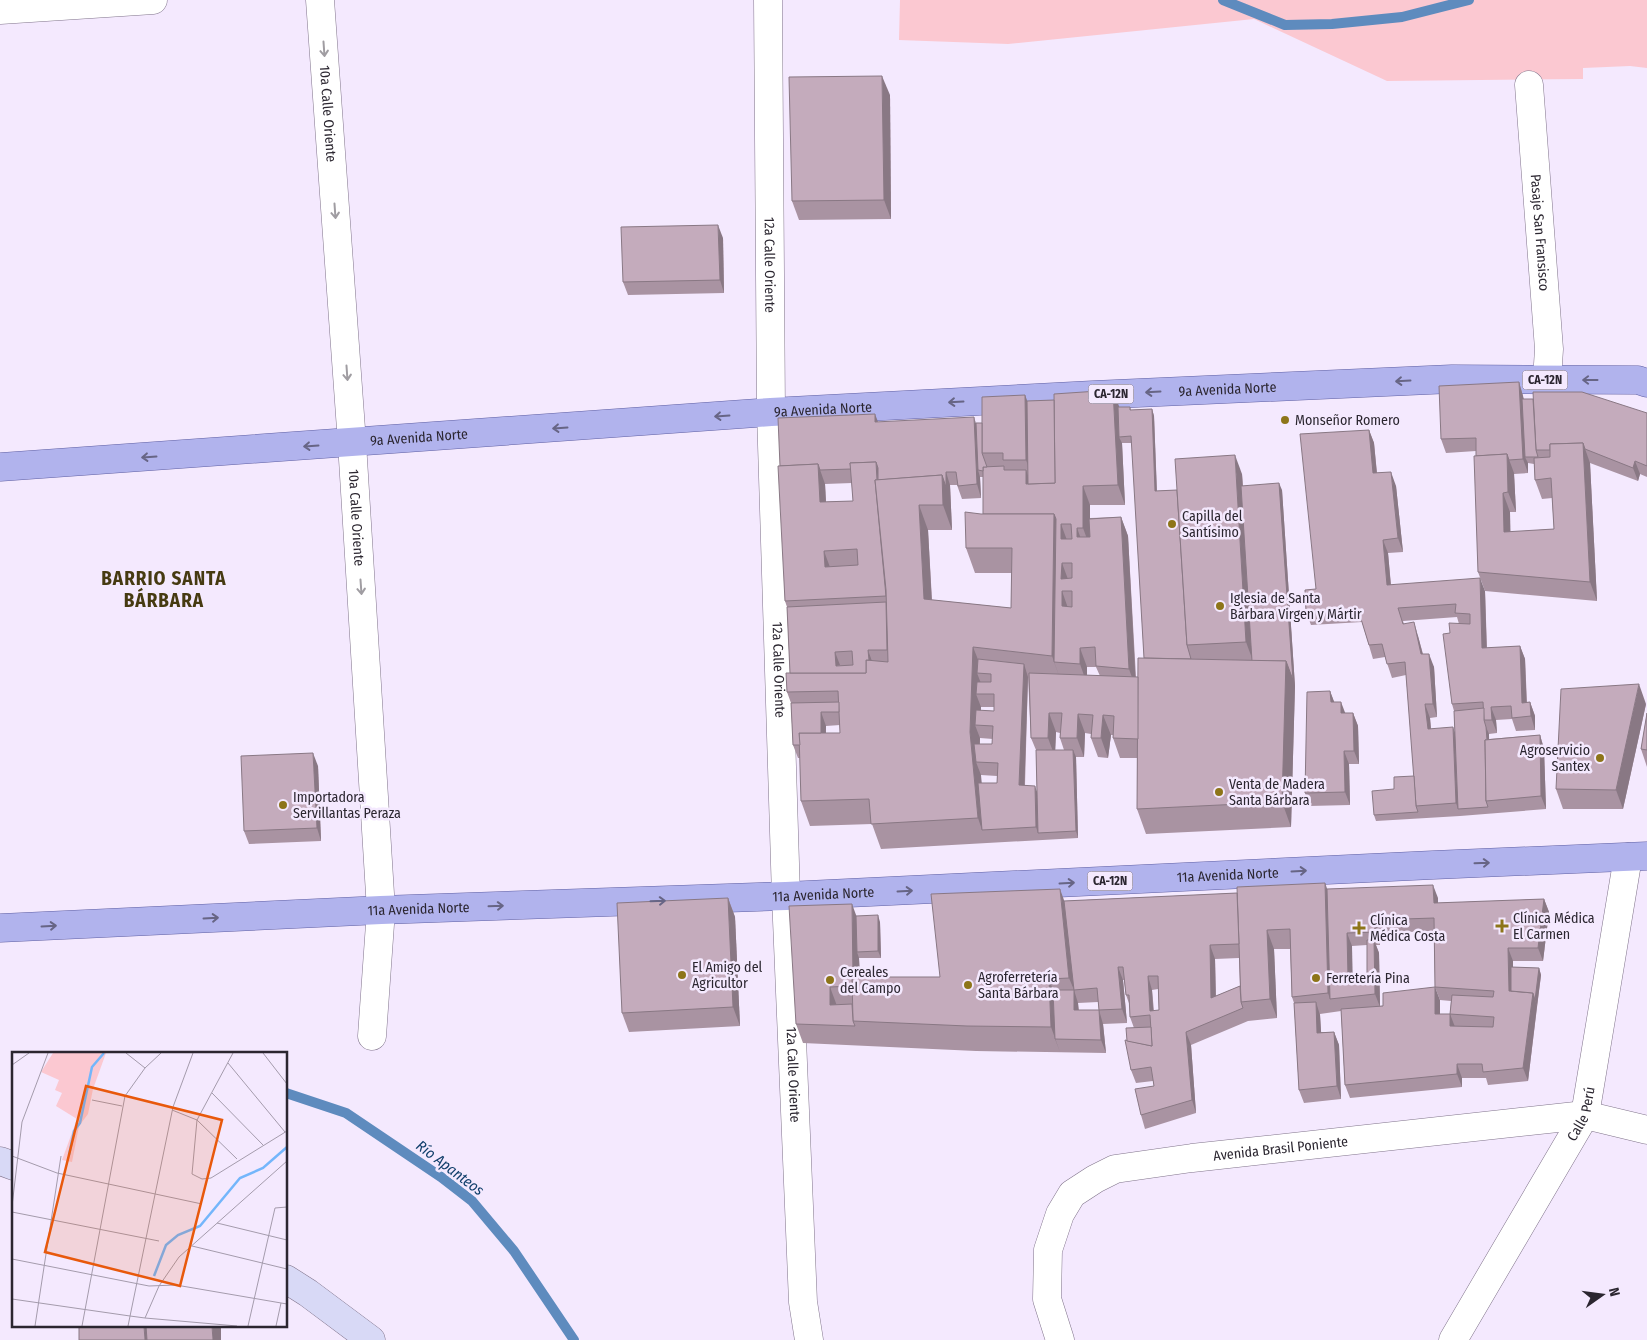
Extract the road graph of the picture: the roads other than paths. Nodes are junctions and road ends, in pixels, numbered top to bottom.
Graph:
1 (153, 0) edge
2 (320, 0) edge
3 (768, 0) edge
4 (0, 10) edge
5 (1529, 85) dead end
6 (1547, 380) junction
7 (1643, 381) edge
8 (771, 412) junction
9 (352, 443) junction
10 (0, 467) edge
11 (1637, 857) edge
12 (786, 896) junction
13 (381, 910) junction
14 (0, 928) edge
15 (372, 1036) dead end
16 (1585, 1115) junction
17 (1647, 1130) edge
18 (0, 1161) edge
19 (12, 1165) edge
20 (288, 1280) edge
21 (371, 1340) edge
22 (808, 1340) edge
23 (1060, 1340) edge
24 (1453, 1340) edge

1 - 4 street
2 -> 9 street, 10a Calle Oriente
3 - 8 street, 12a Calle Oriente
5 - 6 street, Pasaje San Fransisco
7 -> 6 main road, 9a Avenida Norte / CA-12N
6 -> 8 main road, 9a Avenida Norte / CA-12N
8 -> 9 main road, 9a Avenida Norte
8 - 12 street, 12a Calle Oriente
9 -> 10 main road, 9a Avenida Norte
9 -> 13 street, 10a Calle Oriente
12 -> 11 main road, 11a Avenida Norte / CA-12N
11 - 16 street, Calle Perú
13 -> 12 main road, 11a Avenida Norte
12 - 22 street, 12a Calle Oriente
14 -> 13 main road, 11a Avenida Norte
13 - 15 street, 10a Calle Oriente
16 - 17 street, Avenida Brasil Poniente
16 - 23 street, Avenida Brasil Poniente
16 - 24 street, Calle Perú
18 - 19 main road
20 - 21 main road

